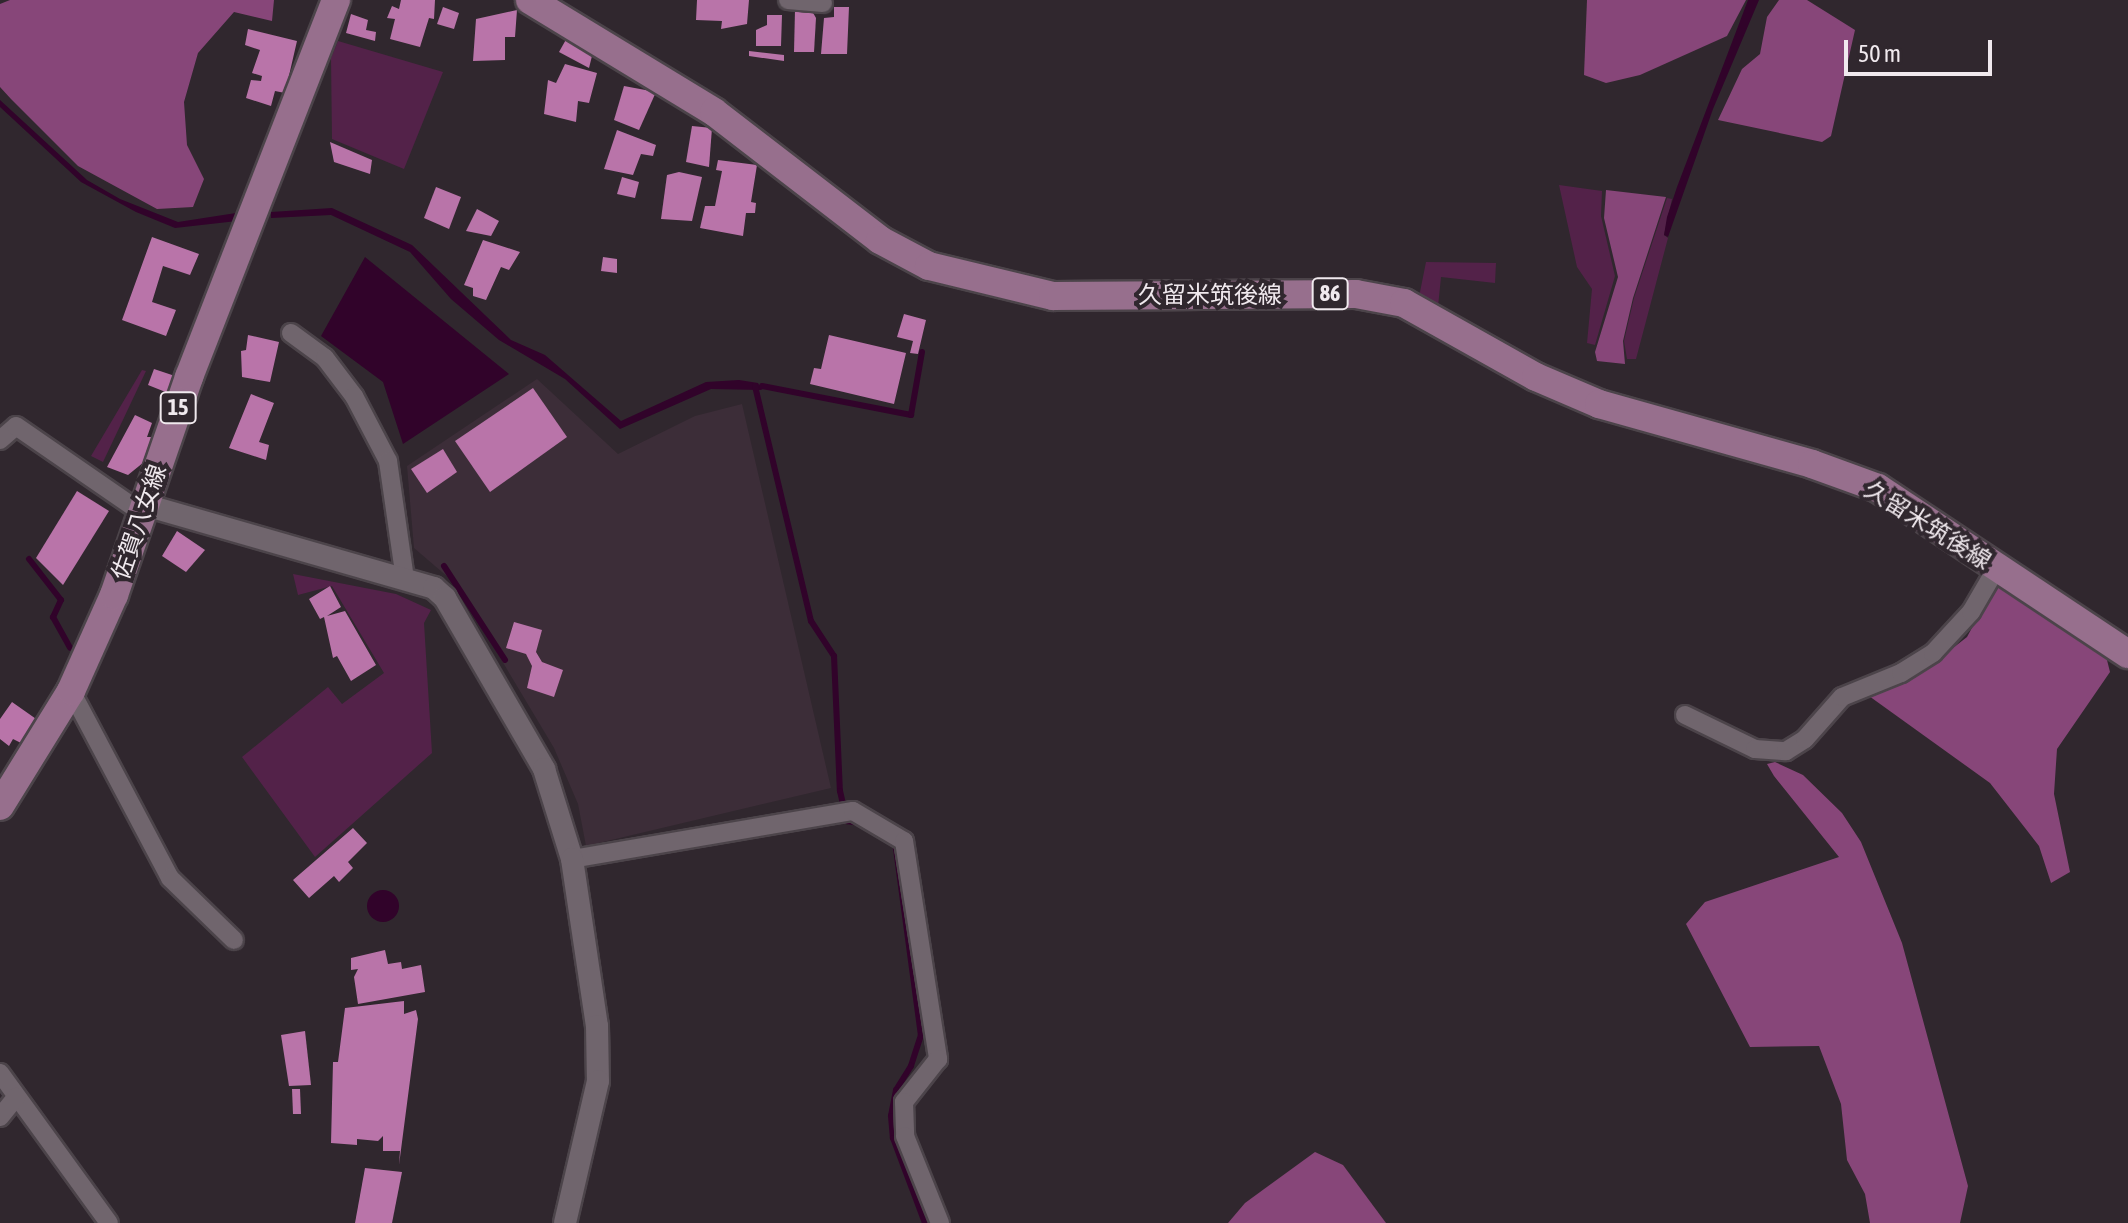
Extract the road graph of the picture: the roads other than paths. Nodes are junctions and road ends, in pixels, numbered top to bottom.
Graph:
1 (336, 0) edge
2 (530, 0) edge
3 (788, 0) edge
4 (823, 3) dead end
5 (291, 333) dead end
6 (0, 414) edge
7 (16, 426) junction
8 (0, 440) edge
9 (143, 509) junction
10 (1996, 569) junction
11 (405, 579) junction
12 (2128, 654) edge
13 (71, 691) junction
14 (1685, 715) dead end
15 (0, 806) edge
16 (572, 859) junction
17 (234, 940) dead end
18 (0, 1073) edge
19 (16, 1097) junction
20 (0, 1117) edge
21 (109, 1223) edge
22 (565, 1223) edge
23 (940, 1223) edge

1 - 9 main road, 佐賀八女線 / 15
2 - 10 main road, 久留米筑後線 / 86
3 - 4 street
5 - 11 street
6 - 7 street
7 - 8 street
7 - 9 street
9 - 11 street
9 - 13 main road, 佐賀八女線 / 15
10 - 12 main road, 久留米筑後線 / 86
10 - 14 street
11 - 16 street
13 - 15 main road, 佐賀八女線 / 15
13 - 17 street
16 - 22 street
16 - 23 street
18 - 19 street
19 - 20 street
19 - 21 street

